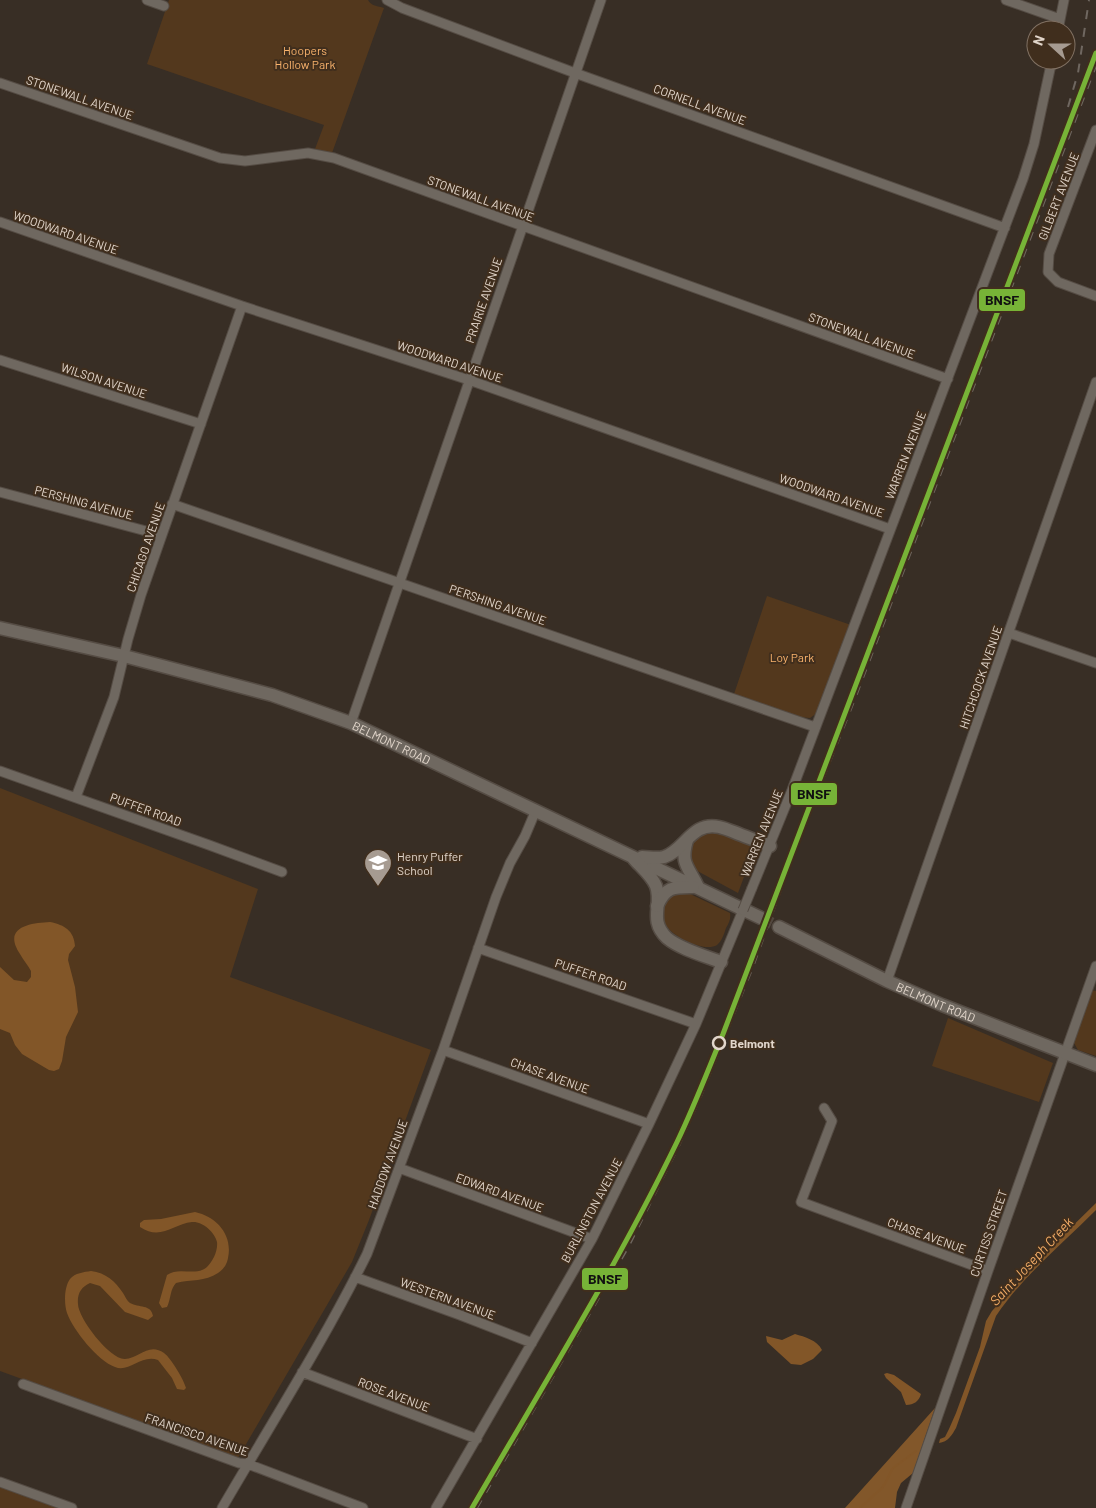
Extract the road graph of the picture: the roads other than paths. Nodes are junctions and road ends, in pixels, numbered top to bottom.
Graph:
1 (147, 0) edge
2 (388, 0) edge
3 (601, 0) edge
4 (1006, 0) edge
5 (1064, 0) edge
6 (164, 6) dead end
7 (1060, 20) joint
8 (1050, 70) edge
9 (575, 73) junction
10 (0, 83) edge
11 (1096, 130) edge
12 (0, 222) edge
13 (522, 226) junction
14 (1006, 228) junction
15 (1096, 296) edge
16 (242, 306) junction
17 (0, 360) edge
18 (948, 379) junction
19 (469, 380) junction
20 (1096, 382) edge
21 (201, 424) junction
22 (0, 492) edge
23 (172, 504) junction
24 (890, 529) junction
25 (162, 535) junction
26 (399, 584) junction
27 (0, 628) edge
28 (1009, 633) junction
29 (124, 656) junction
30 (1096, 663) edge
31 (351, 723) junction
32 (815, 727) junction
33 (0, 771) edge
34 (76, 798) junction
35 (536, 810) junction
36 (686, 840) junction
37 (770, 846) junction
38 (631, 856) junction
39 (282, 872) dead end
40 (698, 887) junction
41 (656, 908) junction
42 (743, 910) joint
43 (761, 918) tunnel mouth
44 (780, 927) tunnel mouth
45 (478, 948) junction
46 (721, 962) junction
47 (1096, 966) edge
48 (887, 981) junction
49 (696, 1024) junction
50 (442, 1050) junction
51 (1066, 1053) junction
52 (1096, 1065) edge
53 (824, 1108) dead end
54 (649, 1124) junction
55 (399, 1168) junction
56 (592, 1239) junction
57 (988, 1271) junction
58 (355, 1277) junction
59 (532, 1343) junction
60 (302, 1372) junction
61 (23, 1384) dead end
62 (477, 1439) junction
63 (248, 1464) junction
64 (0, 1482) edge
65 (72, 1508) edge
66 (222, 1508) edge
67 (363, 1508) edge
68 (436, 1508) edge
69 (906, 1508) edge

1 - 6 street
2 - 9 street, CORNELL AVENUE
3 - 9 street, PRAIRIE AVENUE
4 - 7 street
5 - 7 street
8 - 14 street, WARREN AVENUE
9 - 13 street, PRAIRIE AVENUE
9 - 14 street, CORNELL AVENUE
10 - 13 street, STONEWALL AVENUE
11 - 15 street, GILBERT AVENUE
12 - 16 street, WOODWARD AVENUE
13 - 18 street, STONEWALL AVENUE
13 - 19 street, PRAIRIE AVENUE
14 - 18 street, WARREN AVENUE
16 - 19 street, WOODWARD AVENUE
16 - 21 street, CHICAGO AVENUE
17 - 21 street, WILSON AVENUE
18 - 24 street, WARREN AVENUE
19 - 24 street, WOODWARD AVENUE
19 - 26 street, PRAIRIE AVENUE
20 - 28 street, HITCHCOCK AVENUE
21 - 23 street, CHICAGO AVENUE
22 - 25 street, PERSHING AVENUE
23 - 25 street, CHICAGO AVENUE
23 - 26 street, PERSHING AVENUE
24 - 32 street, WARREN AVENUE
25 - 29 street, CHICAGO AVENUE
26 - 31 street, PRAIRIE AVENUE
26 - 32 street, PERSHING AVENUE
27 - 29 main road, BELMONT ROAD
28 - 30 street
28 - 48 street, HITCHCOCK AVENUE
29 - 31 main road, BELMONT ROAD
29 - 34 street, CHICAGO AVENUE
31 - 35 main road, BELMONT ROAD
32 - 37 street, WARREN AVENUE
33 - 34 street, PUFFER ROAD
34 - 39 street, PUFFER ROAD
35 - 38 main road, BELMONT ROAD
35 - 45 street, HADDOW AVENUE
36 - 37 main road
36 - 38 main road
36 - 40 main road
37 - 42 street, WARREN AVENUE, bridge
38 - 40 main road, BELMONT ROAD
38 - 41 main road
40 - 41 main road
40 - 43 main road, BELMONT ROAD
41 - 46 main road
42 - 46 street, BURLINGTON AVENUE
44 - 48 main road, BELMONT ROAD
45 - 49 street, PUFFER ROAD
45 - 50 street, HADDOW AVENUE
46 - 49 street, BURLINGTON AVENUE
47 - 51 street, CURTISS STREET
48 - 51 main road, BELMONT ROAD
49 - 54 street, BURLINGTON AVENUE
50 - 54 street, CHASE AVENUE
50 - 55 street, HADDOW AVENUE
51 - 52 main road, BELMONT ROAD
51 - 57 street, CURTISS STREET
53 - 57 street, CHASE AVENUE
54 - 56 street, BURLINGTON AVENUE
55 - 56 street, EDWARD AVENUE
55 - 58 street, HADDOW AVENUE
56 - 59 street, BURLINGTON AVENUE
57 - 69 street, CURTISS STREET
58 - 59 street, WESTERN AVENUE
58 - 60 street, HADDOW AVENUE
59 - 62 street, BURLINGTON AVENUE
60 - 62 street, ROSE AVENUE
60 - 63 street, HADDOW AVENUE
61 - 63 street, FRANCISCO AVENUE
62 - 68 street, BURLINGTON AVENUE
63 - 66 street, HADDOW AVENUE
63 - 67 street, FRANCISCO AVENUE
64 - 65 street

